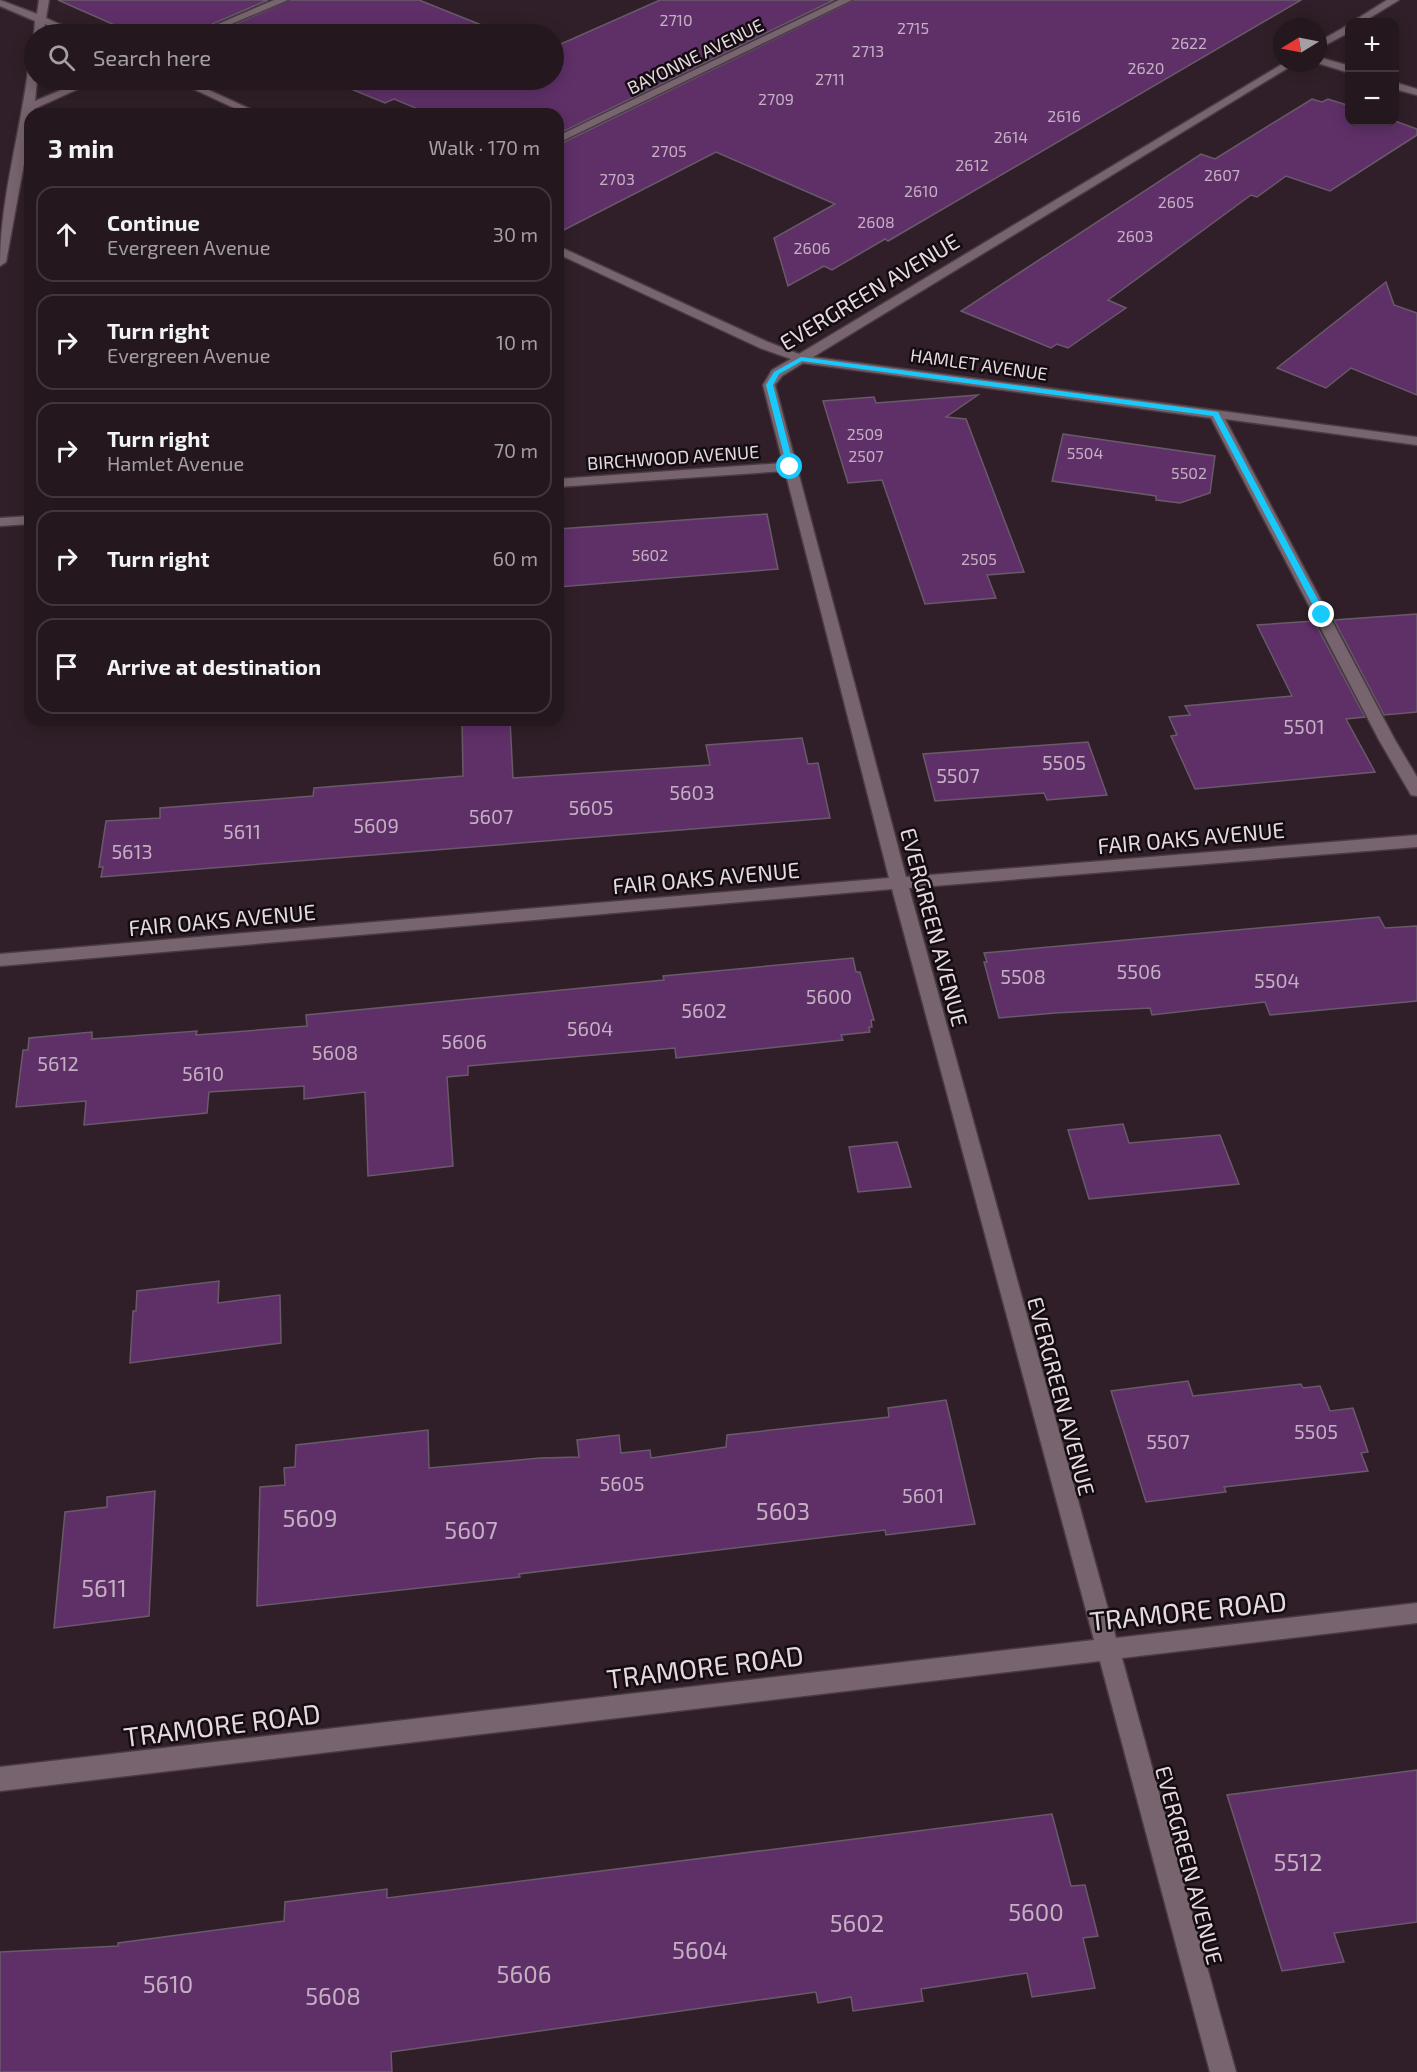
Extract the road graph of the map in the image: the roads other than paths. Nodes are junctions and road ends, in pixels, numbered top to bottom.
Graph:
1 (44, 0) edge
2 (282, 0) edge
3 (847, 0) edge
4 (1394, 0) edge
5 (0, 2) edge
6 (1364, 18) edge
7 (40, 19) junction
8 (39, 24) edge
9 (52, 24) edge
10 (224, 24) edge
11 (1345, 30) edge
12 (1327, 41) edge
13 (1327, 63) edge
14 (1345, 68) edge
15 (1276, 72) edge
16 (1399, 86) edge
17 (31, 90) edge
18 (69, 90) edge
19 (202, 90) edge
20 (1417, 93) edge
21 (29, 107) joint
22 (242, 108) edge
23 (24, 134) edge
24 (564, 137) edge
25 (564, 253) edge
26 (0, 262) edge
27 (801, 359) junction
28 (1216, 414) junction
29 (1417, 441) edge
30 (790, 467) junction
31 (564, 483) edge
32 (24, 520) edge
33 (0, 522) edge
34 (1417, 791) edge
35 (1417, 841) edge
36 (899, 883) junction
37 (0, 960) edge
38 (1417, 1613) edge
39 (1108, 1647) junction
40 (0, 1779) edge
41 (1223, 2072) edge

1 - 7 street
2 - 10 street
3 - 24 street, BAYONNE AVENUE
4 - 6 street
5 - 7 street
7 - 8 street
7 - 9 street
11 - 12 street
13 - 14 street
15 - 27 street, EVERGREEN AVENUE
16 - 20 street
17 - 21 street
18 - 21 street
19 - 22 street
23 - 26 street
25 - 27 street, HAMLET AVENUE
27 - 28 street, HAMLET AVENUE
27 - 30 street, EVERGREEN AVENUE
28 - 29 street, HAMLET AVENUE
28 - 34 street
30 - 31 street, BIRCHWOOD AVENUE
30 - 36 street, EVERGREEN AVENUE
32 - 33 street
35 - 36 street, FAIR OAKS AVENUE
36 - 37 street, FAIR OAKS AVENUE
36 - 39 street, EVERGREEN AVENUE
38 - 39 street, TRAMORE ROAD
39 - 40 street, TRAMORE ROAD
39 - 41 street, EVERGREEN AVENUE

